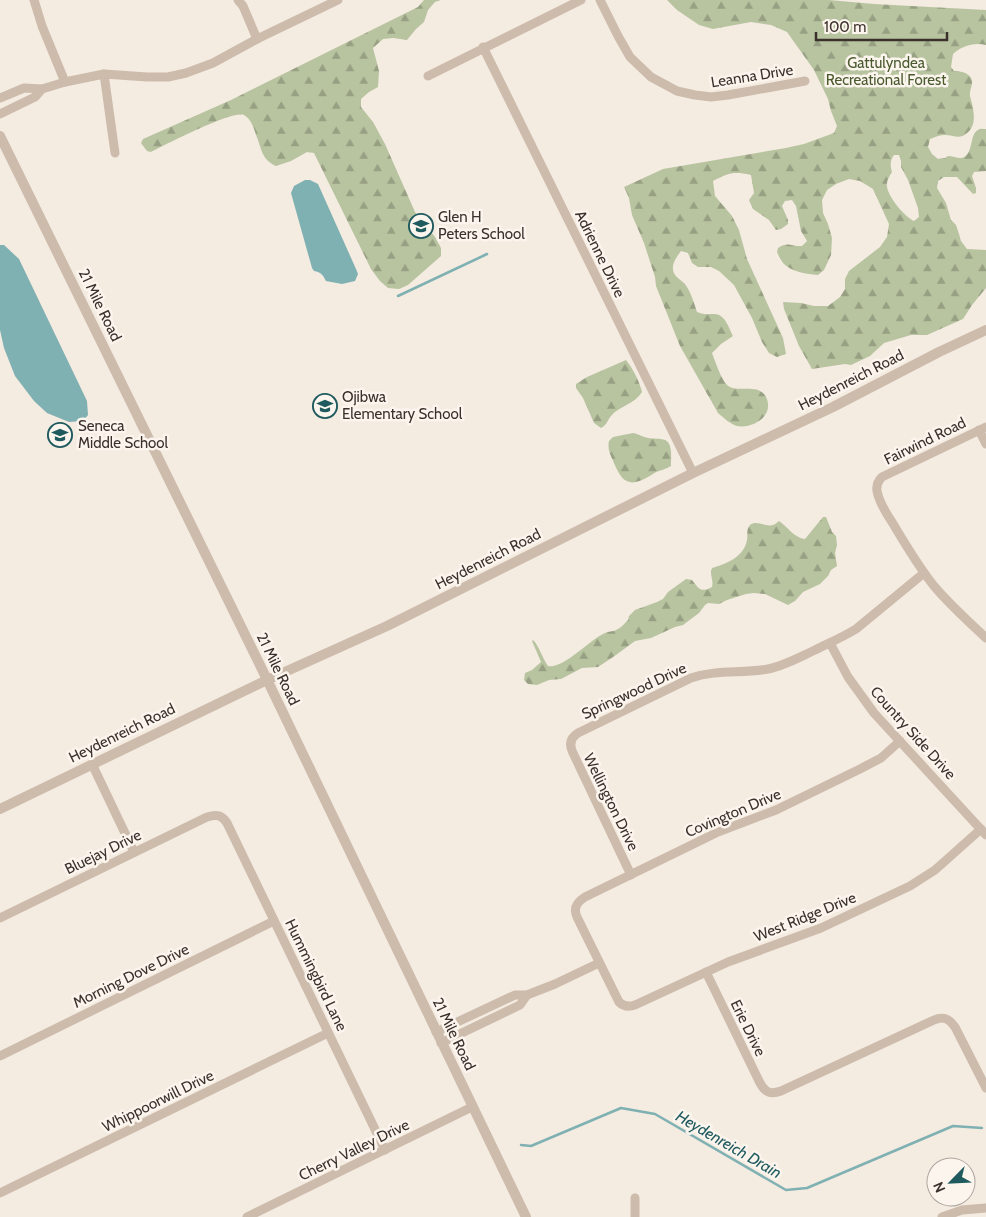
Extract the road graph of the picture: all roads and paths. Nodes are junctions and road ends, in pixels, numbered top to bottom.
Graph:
1 (34, 0) edge
2 (238, 0) edge
3 (338, 0) edge
4 (581, 0) edge
5 (600, 0) edge
6 (258, 39) junction
7 (483, 48) junction
8 (104, 74) junction
9 (428, 76) dead end
10 (805, 81) dead end
11 (65, 82) junction
12 (42, 89) junction
13 (0, 98) edge
14 (0, 114) edge
15 (0, 136) edge
16 (115, 153) dead end
17 (986, 330) edge
18 (983, 428) edge
19 (986, 444) edge
20 (692, 473) junction
21 (924, 573) junction
22 (986, 638) edge
23 (830, 642) junction
24 (267, 680) junction
25 (571, 741) joint
26 (900, 741) junction
27 (92, 764) junction
28 (0, 808) edge
29 (218, 815) joint
30 (983, 832) edge
31 (134, 852) junction
32 (631, 875) junction
33 (0, 918) edge
34 (274, 921) junction
35 (599, 963) junction
36 (706, 972) junction
37 (527, 995) junction
38 (436, 1032) junction
39 (328, 1033) junction
40 (441, 1043) junction
41 (0, 1056) edge
42 (986, 1088) edge
43 (472, 1107) junction
44 (385, 1150) junction
45 (0, 1193) edge
46 (635, 1198) dead end
47 (986, 1208) edge
48 (247, 1217) edge
49 (526, 1217) edge
50 (635, 1217) edge
51 (942, 1217) edge

1 - 11 street
2 - 6 street
3 - 6 street
4 - 7 street
5 - 10 street, Leanna Drive
6 - 8 street
7 - 9 street
7 - 20 street, Adrienne Drive
8 - 11 street
8 - 16 street
11 - 12 street
12 - 13 street
12 - 14 street
15 - 24 street, 21 Mile Road
17 - 20 street, Heydenreich Road
18 - 19 street
18 - 21 street, Fairwind Road
20 - 24 street, Heydenreich Road
21 - 22 street
21 - 23 street, Springwood Drive
23 - 25 street, Springwood Drive
23 - 26 street, Country Side Drive
24 - 27 street, Heydenreich Road
24 - 38 street, 21 Mile Road
25 - 32 street, Wellington Drive
26 - 30 street, Country Side Drive
26 - 32 street, Covington Drive
27 - 28 street, Heydenreich Road
27 - 31 street
29 - 31 street, Bluejay Drive
29 - 34 street, Hummingbird Lane
30 - 36 street, West Ridge Drive
31 - 33 street, Bluejay Drive
32 - 35 street, Covington Drive
34 - 39 street, Hummingbird Lane
34 - 41 street, Morning Dove Drive
35 - 36 street, West Ridge Drive
35 - 37 street
36 - 42 street, Erie Drive
37 - 38 street
37 - 40 street
38 - 40 street, 21 Mile Road
39 - 44 street, Hummingbird Lane
39 - 45 street, Whippoorwill Drive
40 - 43 street, 21 Mile Road
43 - 44 street, Cherry Valley Drive
43 - 49 street, 21 Mile Road
44 - 48 street, Cherry Valley Drive
46 - 50 street
47 - 51 street

